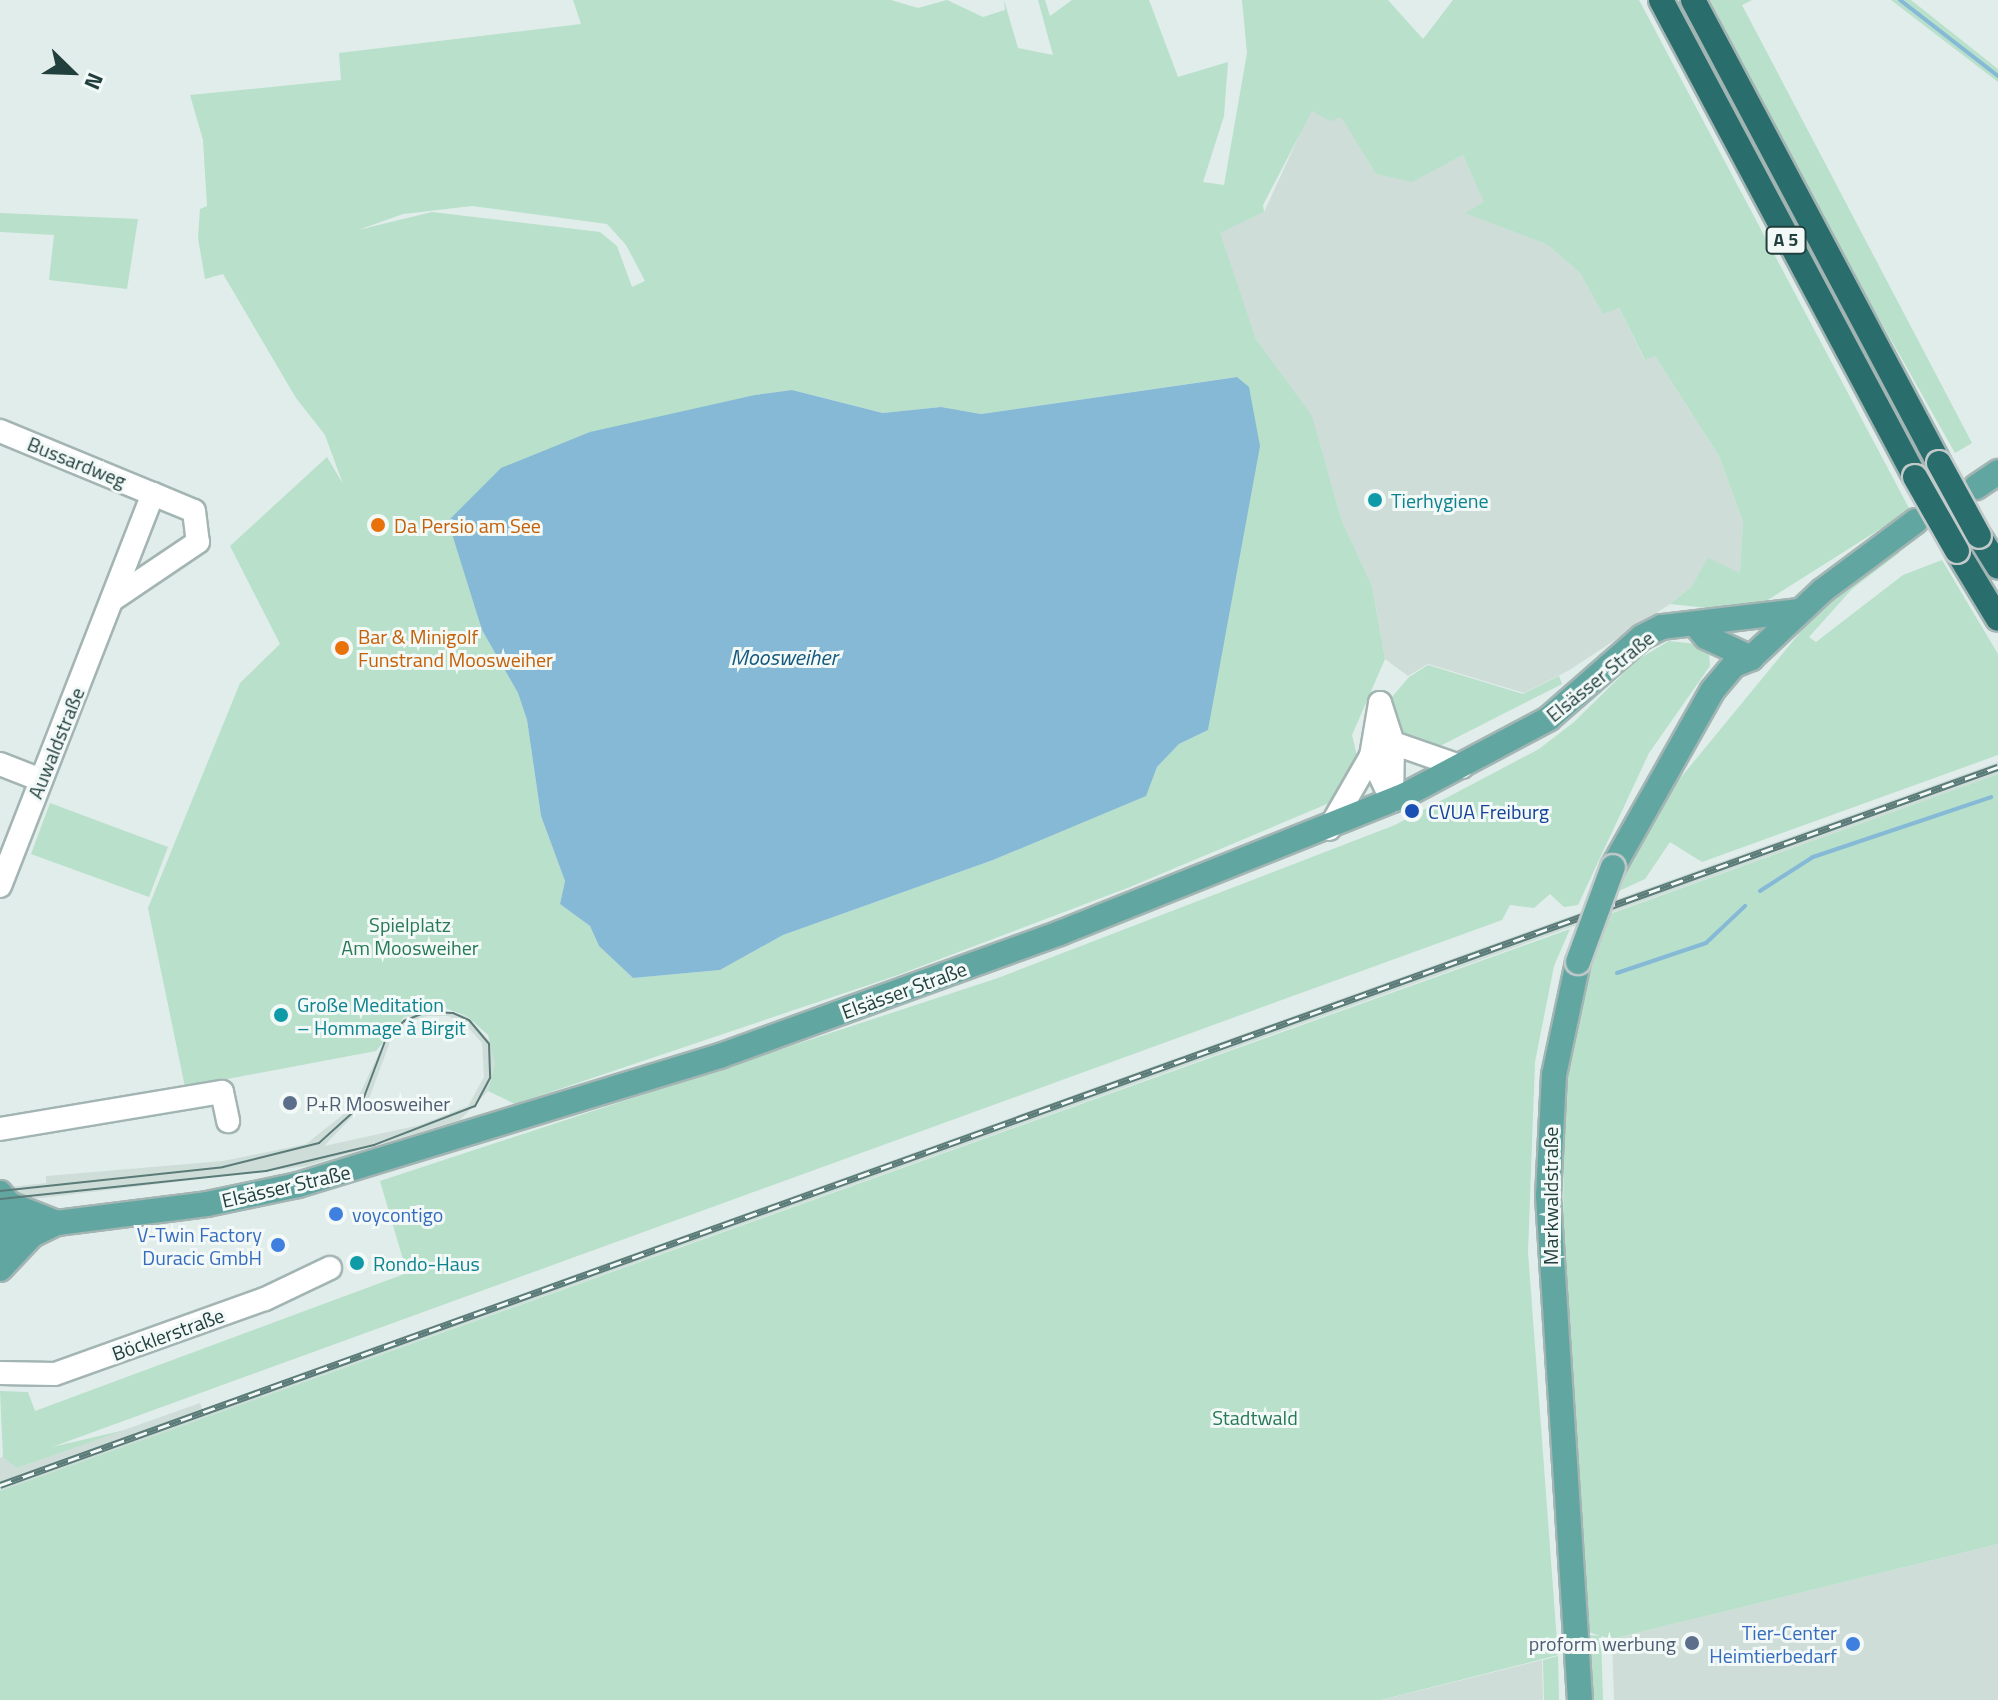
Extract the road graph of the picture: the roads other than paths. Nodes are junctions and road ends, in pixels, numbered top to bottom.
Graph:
1 (1661, 0) edge
2 (1693, 0) edge
3 (0, 431) edge
4 (1998, 472) edge
5 (1976, 487) dead end
6 (153, 494) junction
7 (1916, 521) dead end
8 (1998, 566) edge
9 (112, 600) junction
10 (1798, 611) junction
11 (1998, 619) edge
12 (1724, 622) junction
13 (1695, 624) junction
14 (1751, 658) junction
15 (1393, 743) junction
16 (1371, 756) junction
17 (0, 764) edge
18 (1462, 767) junction
19 (41, 780) junction
20 (1392, 801) junction
21 (1329, 829) junction
22 (0, 886) edge
23 (228, 1121) dead end
24 (0, 1129) edge
25 (0, 1193) edge
26 (0, 1221) edge
27 (43, 1225) junction
28 (0, 1239) edge
29 (330, 1268) dead end
30 (0, 1269) edge
31 (0, 1373) edge
32 (1580, 1700) edge

1 - 11 highway, A 5, bridge
2 - 8 highway, A 5, bridge
3 - 6 street, Bussardweg
4 - 5 main road
6 - 9 street, Auwaldstraße
6 - 9 street
7 - 10 main road, Markwaldstraße
9 - 19 street, Auwaldstraße
10 - 12 main road, Elsässer Straße
10 - 14 main road, Markwaldstraße
12 - 13 main road, Elsässer Straße
12 - 14 main road
13 - 14 main road
13 - 18 main road, Elsässer Straße
14 - 32 main road, Markwaldstraße, bridge
15 - 16 street
15 - 18 street
15 - 20 street
16 - 20 street
16 - 21 street
17 - 19 street
18 - 20 main road, Elsässer Straße
19 - 22 street, Auwaldstraße
20 - 21 main road, Elsässer Straße
21 - 27 main road, Elsässer Straße
23 - 24 street
25 - 27 main road
26 - 27 main road, Elsässer Straße
27 - 28 main road, Elsässer Straße
27 - 30 main road
29 - 31 street, Böcklerstraße

